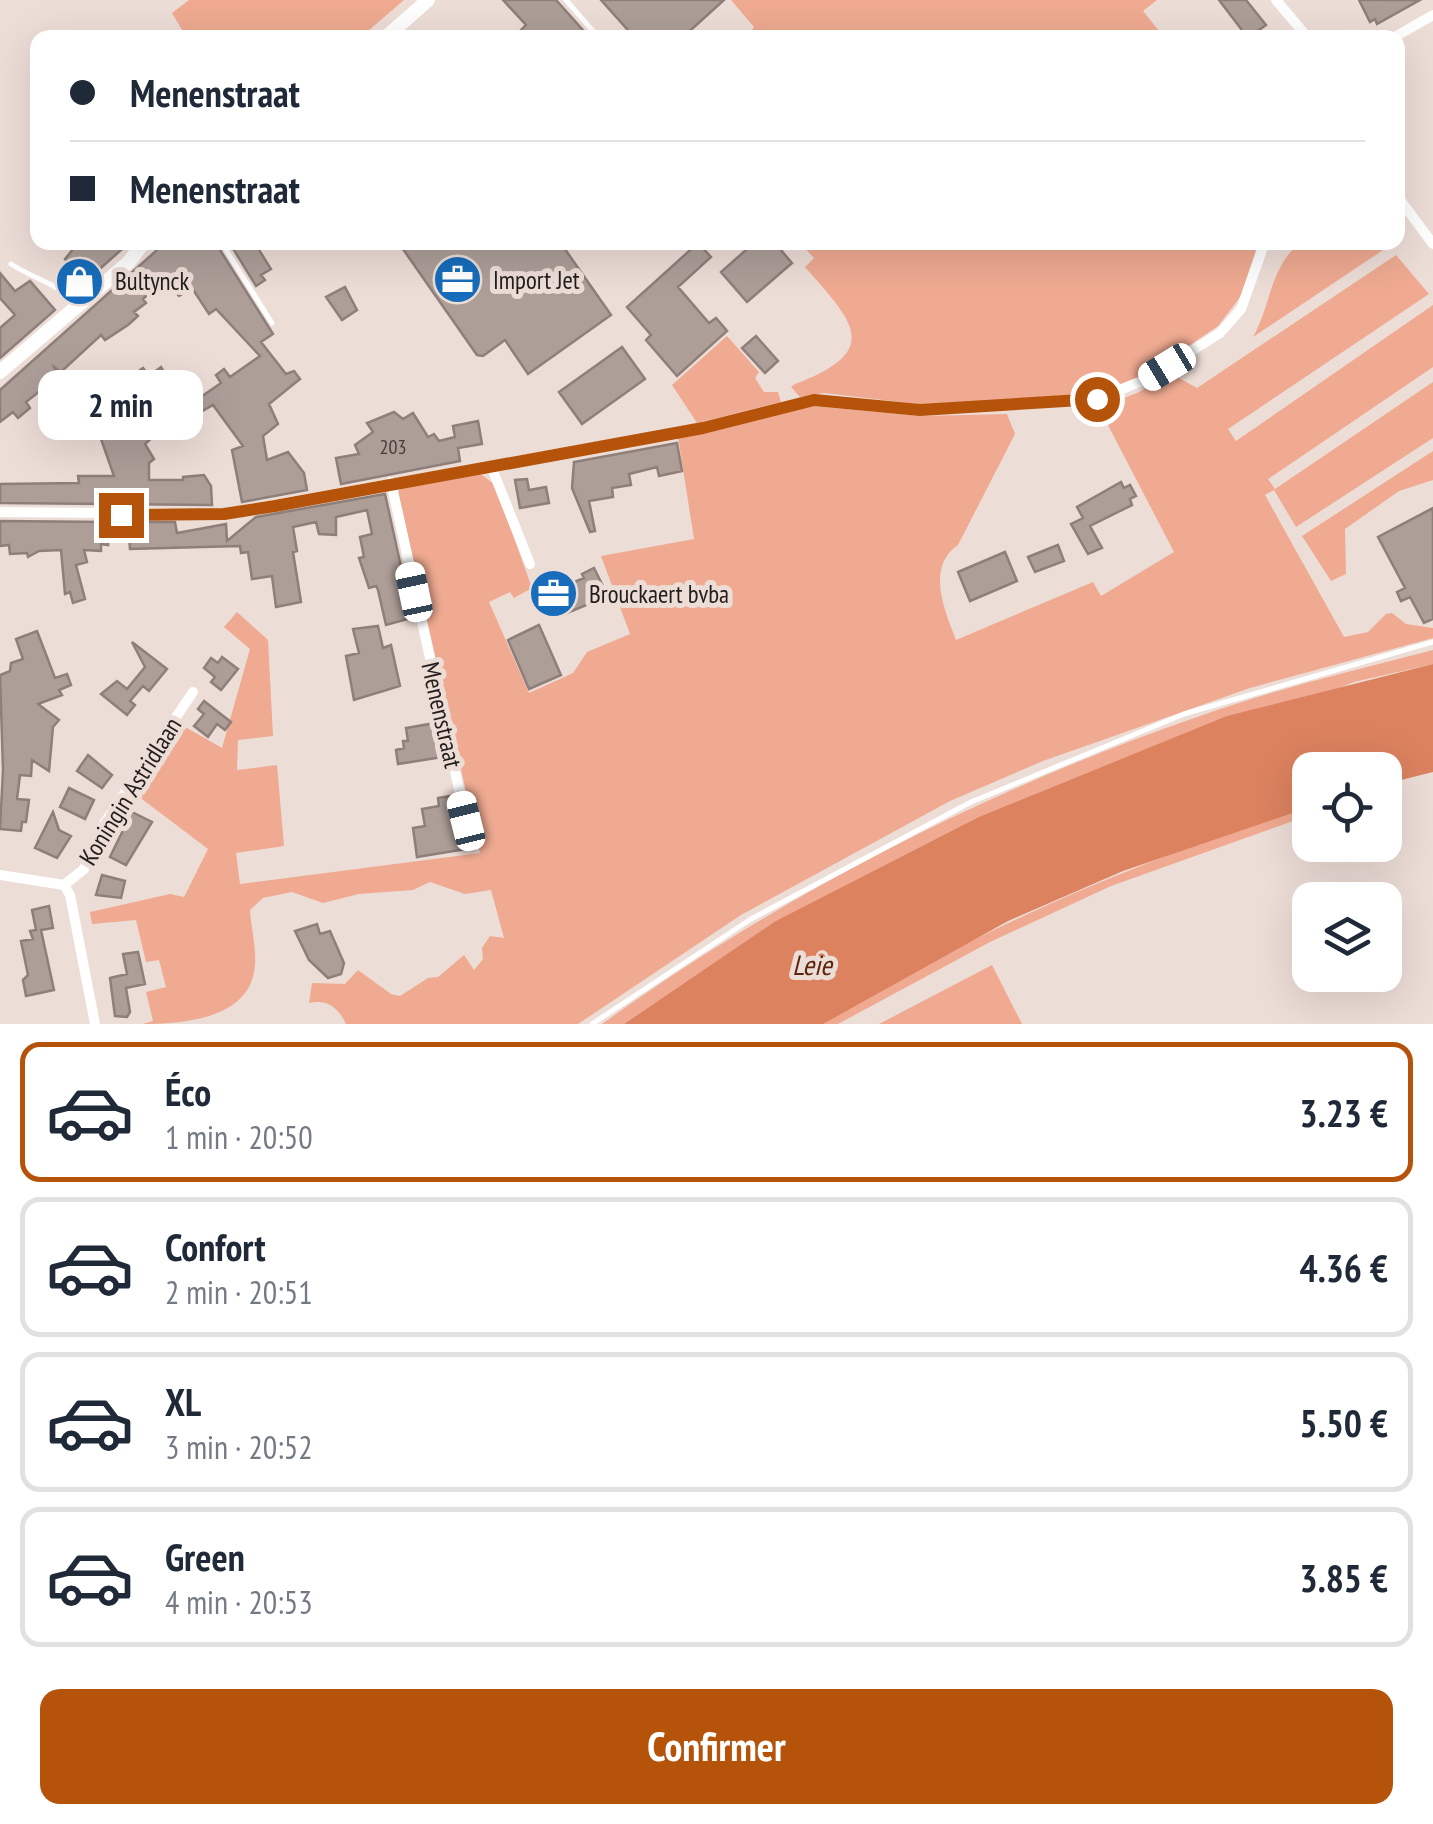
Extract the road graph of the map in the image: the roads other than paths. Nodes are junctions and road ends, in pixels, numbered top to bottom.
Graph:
1 (428, 0) edge
2 (566, 0) edge
3 (1276, 0) edge
4 (1433, 15) edge
5 (394, 30) edge
6 (592, 30) edge
7 (1301, 30) edge
8 (1405, 31) edge
9 (1405, 206) edge
10 (1433, 244) edge
11 (138, 250) edge
12 (226, 250) edge
13 (1262, 250) edge
14 (11, 264) dead end
15 (79, 307) junction
16 (272, 323) dead end
17 (0, 372) edge
18 (491, 466) junction
19 (390, 482) junction
20 (0, 512) edge
21 (530, 564) dead end
22 (1433, 642) edge
23 (193, 692) dead end
24 (468, 830) dead end
25 (0, 874) edge
26 (64, 885) junction
27 (95, 1024) edge
28 (592, 1024) edge

1 - 5 street
2 - 6 lane
3 - 7 street
4 - 8 street
9 - 10 street
11 - 15 street
12 - 16 lane
13 - 18 street
14 - 15 lane
15 - 17 street
18 - 19 street
18 - 21 street
19 - 20 street
19 - 24 street, Menenstraat
22 - 28 lane
23 - 26 street, Koningin Astridlaan
25 - 26 street, Koningin Astridlaan
26 - 27 street, Koningin Astridlaan

